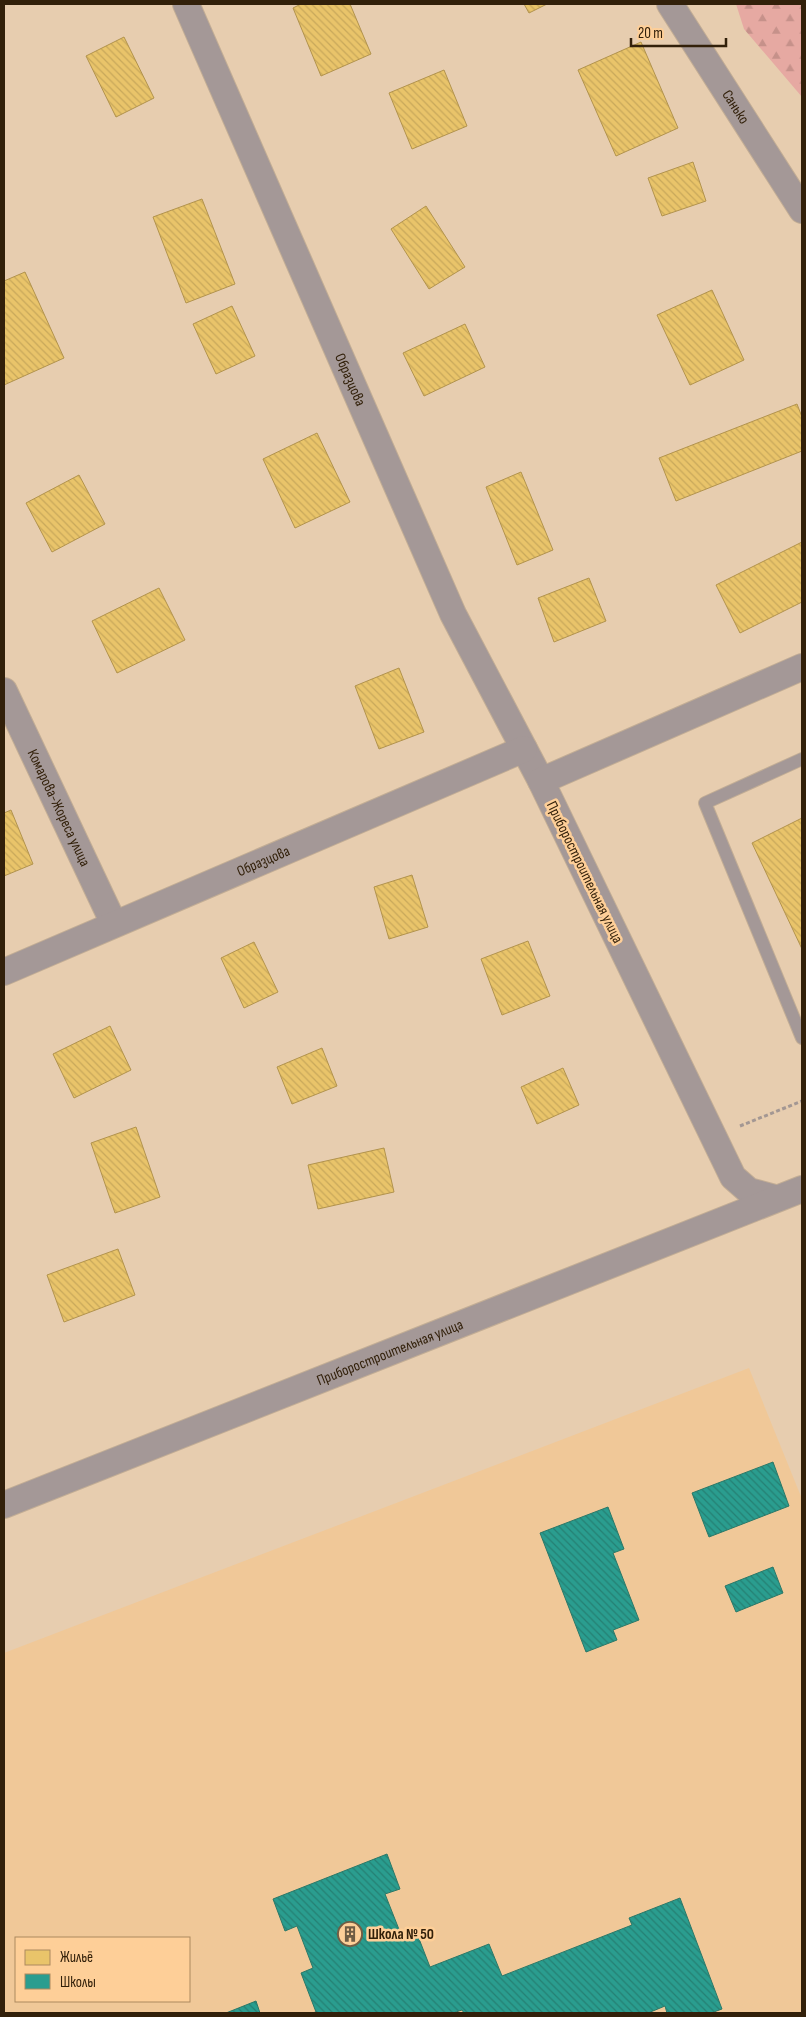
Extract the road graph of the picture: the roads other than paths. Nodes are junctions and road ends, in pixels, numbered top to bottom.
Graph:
1 (186, 4) edge
2 (670, 4) edge
3 (802, 210) edge
4 (802, 667) edge
5 (4, 691) edge
6 (524, 750) junction
7 (802, 759) edge
8 (541, 781) junction
9 (114, 924) junction
10 (4, 972) edge
11 (802, 1038) edge
12 (802, 1189) edge
13 (775, 1198) junction
14 (4, 1505) edge

1 - 6 street, Образцова
2 - 3 street, Санько
4 - 8 street
5 - 9 street, Комарова-Жореса улица
6 - 8 street, Образцова
6 - 9 street, Образцова
7 - 11 lane
8 - 13 street, Приборостроительная улица
9 - 10 street, Образцова
12 - 13 street, Приборостроительная улица
13 - 14 street, Приборостроительная улица

